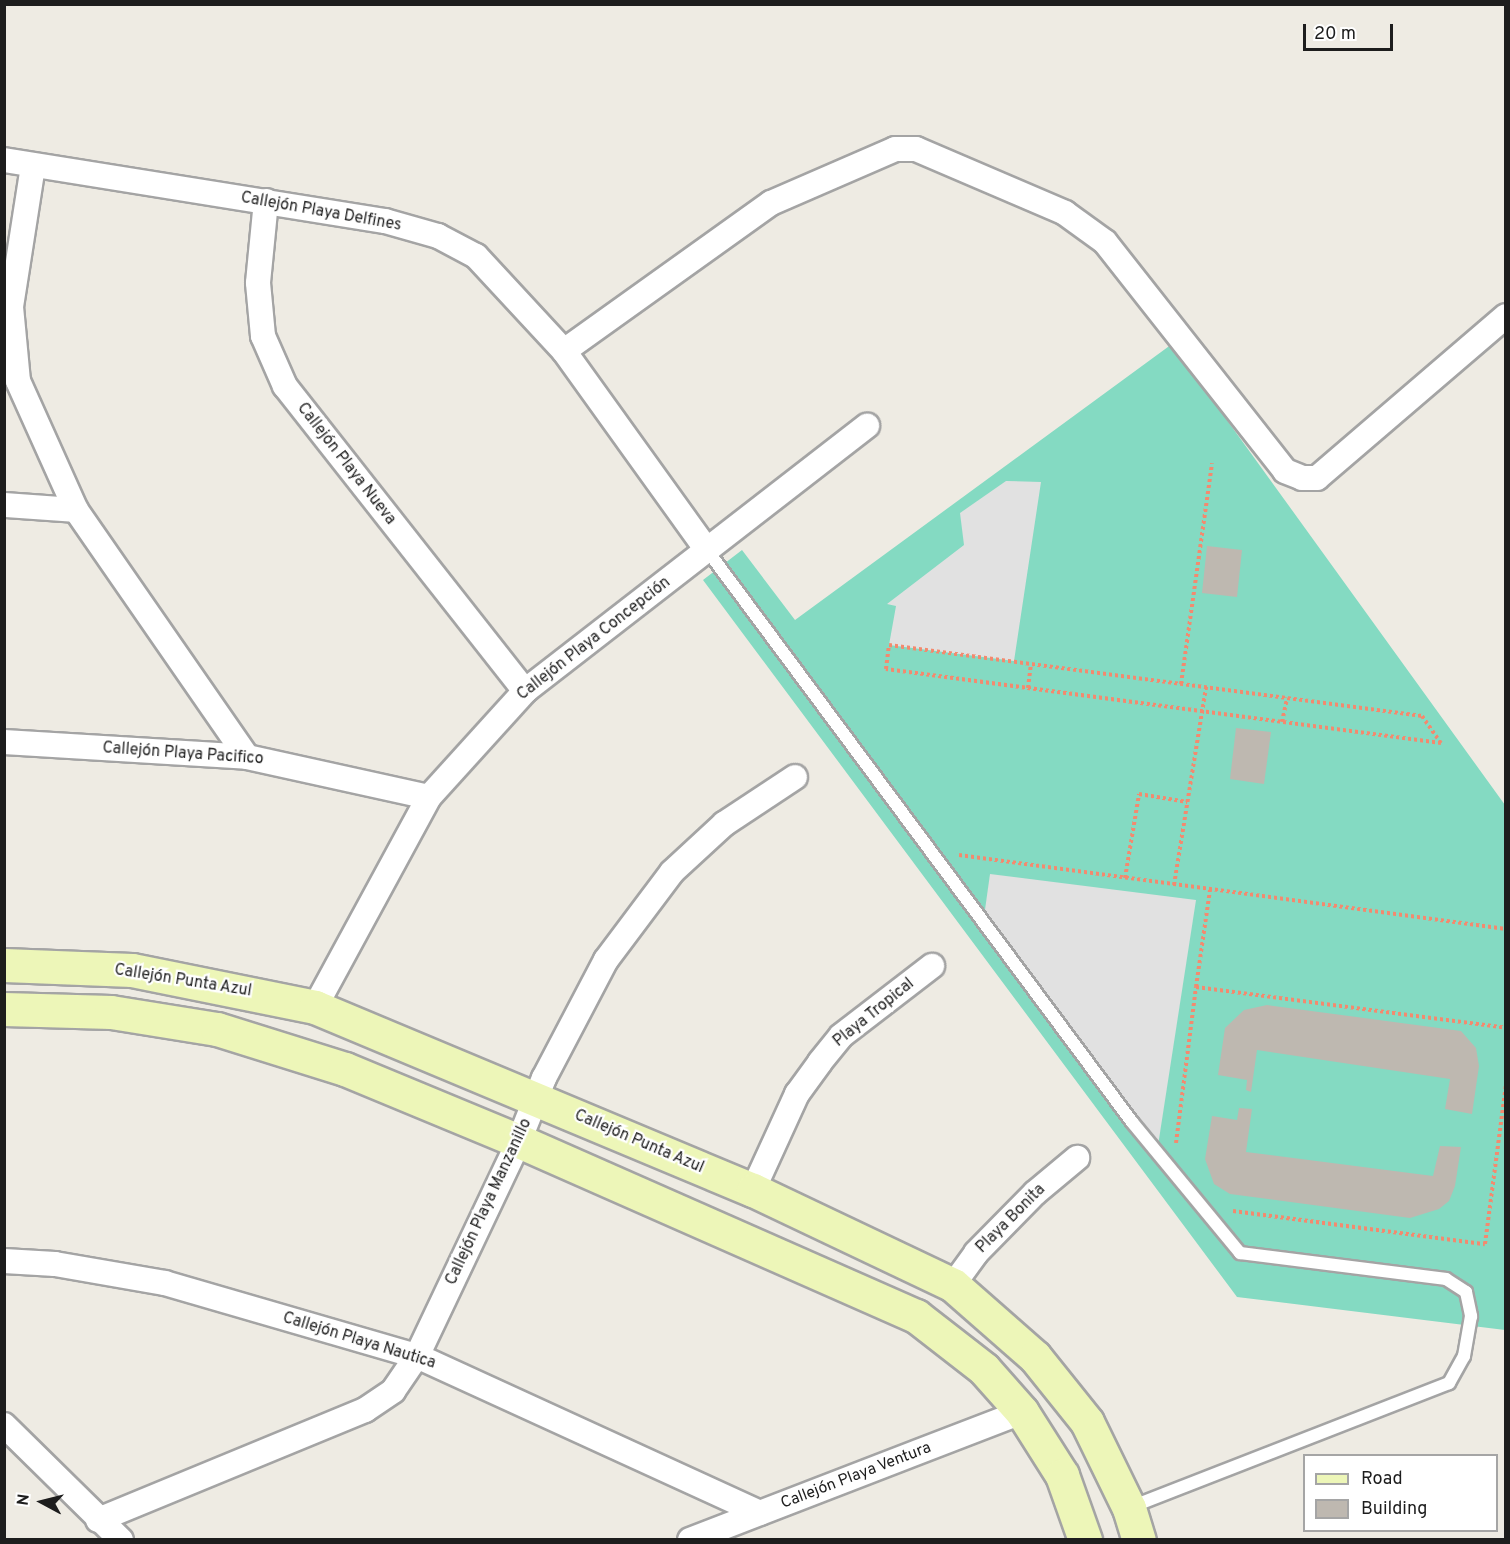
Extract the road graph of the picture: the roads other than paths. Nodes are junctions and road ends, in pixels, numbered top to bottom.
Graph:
1 (4, 160) edge
2 (33, 166) junction
3 (266, 201) junction
4 (1506, 316) edge
5 (564, 351) junction
6 (867, 426) dead end
7 (4, 505) edge
8 (76, 510) junction
9 (707, 550) junction
10 (525, 691) junction
11 (4, 742) edge
12 (247, 756) junction
13 (795, 777) dead end
14 (429, 797) junction
15 (4, 965) edge
16 (932, 966) dead end
17 (315, 1007) junction
18 (4, 1009) edge
19 (536, 1098) junction
20 (519, 1141) junction
21 (1077, 1158) dead end
22 (753, 1190) junction
23 (4, 1261) edge
24 (953, 1285) junction
25 (417, 1356) junction
26 (1022, 1412) junction
27 (4, 1425) edge
28 (1130, 1508) junction
29 (760, 1513) junction
30 (98, 1520) junction
31 (121, 1539) edge
32 (690, 1539) edge
33 (1085, 1539) edge
34 (1139, 1539) edge

1 - 2 street, Callejón Playa Delfines
2 - 3 street, Callejón Playa Delfines
2 - 8 street
3 - 5 street, Callejón Playa Delfines
3 - 10 street, Callejón Playa Nueva
4 - 5 street
5 - 9 street, Callejón Playa Delfines
6 - 9 street, Callejón Playa Concepción
7 - 8 street
8 - 12 street
9 - 10 street, Callejón Playa Concepción
9 - 28 lane
10 - 14 street, Callejón Playa Concepción
11 - 12 street, Callejón Playa Pacifico
12 - 14 street, Callejón Playa Pacifico
13 - 19 street, Callejón Playa Manzanillo
14 - 17 street, Callejón Playa Concepción
15 - 17 street, Callejón Punta Azul
16 - 22 street, Playa Tropical
17 - 19 street, Callejón Punta Azul
18 - 20 street
19 - 20 street, Callejón Playa Manzanillo
19 - 22 street, Callejón Punta Azul
20 - 25 street, Callejón Playa Manzanillo
20 - 26 street
21 - 24 street, Playa Bonita
22 - 24 street, Callejón Punta Azul
23 - 25 street, Callejón Playa Nautica
24 - 28 street, Callejón Punta Azul
25 - 29 street, Callejón Playa Nautica
25 - 30 street, Callejón Playa Manzanillo
26 - 29 street, Callejón Playa Ventura
26 - 33 street
27 - 30 street
28 - 34 street, Callejón Punta Azul
29 - 32 street, Callejón Playa Ventura
30 - 31 street

